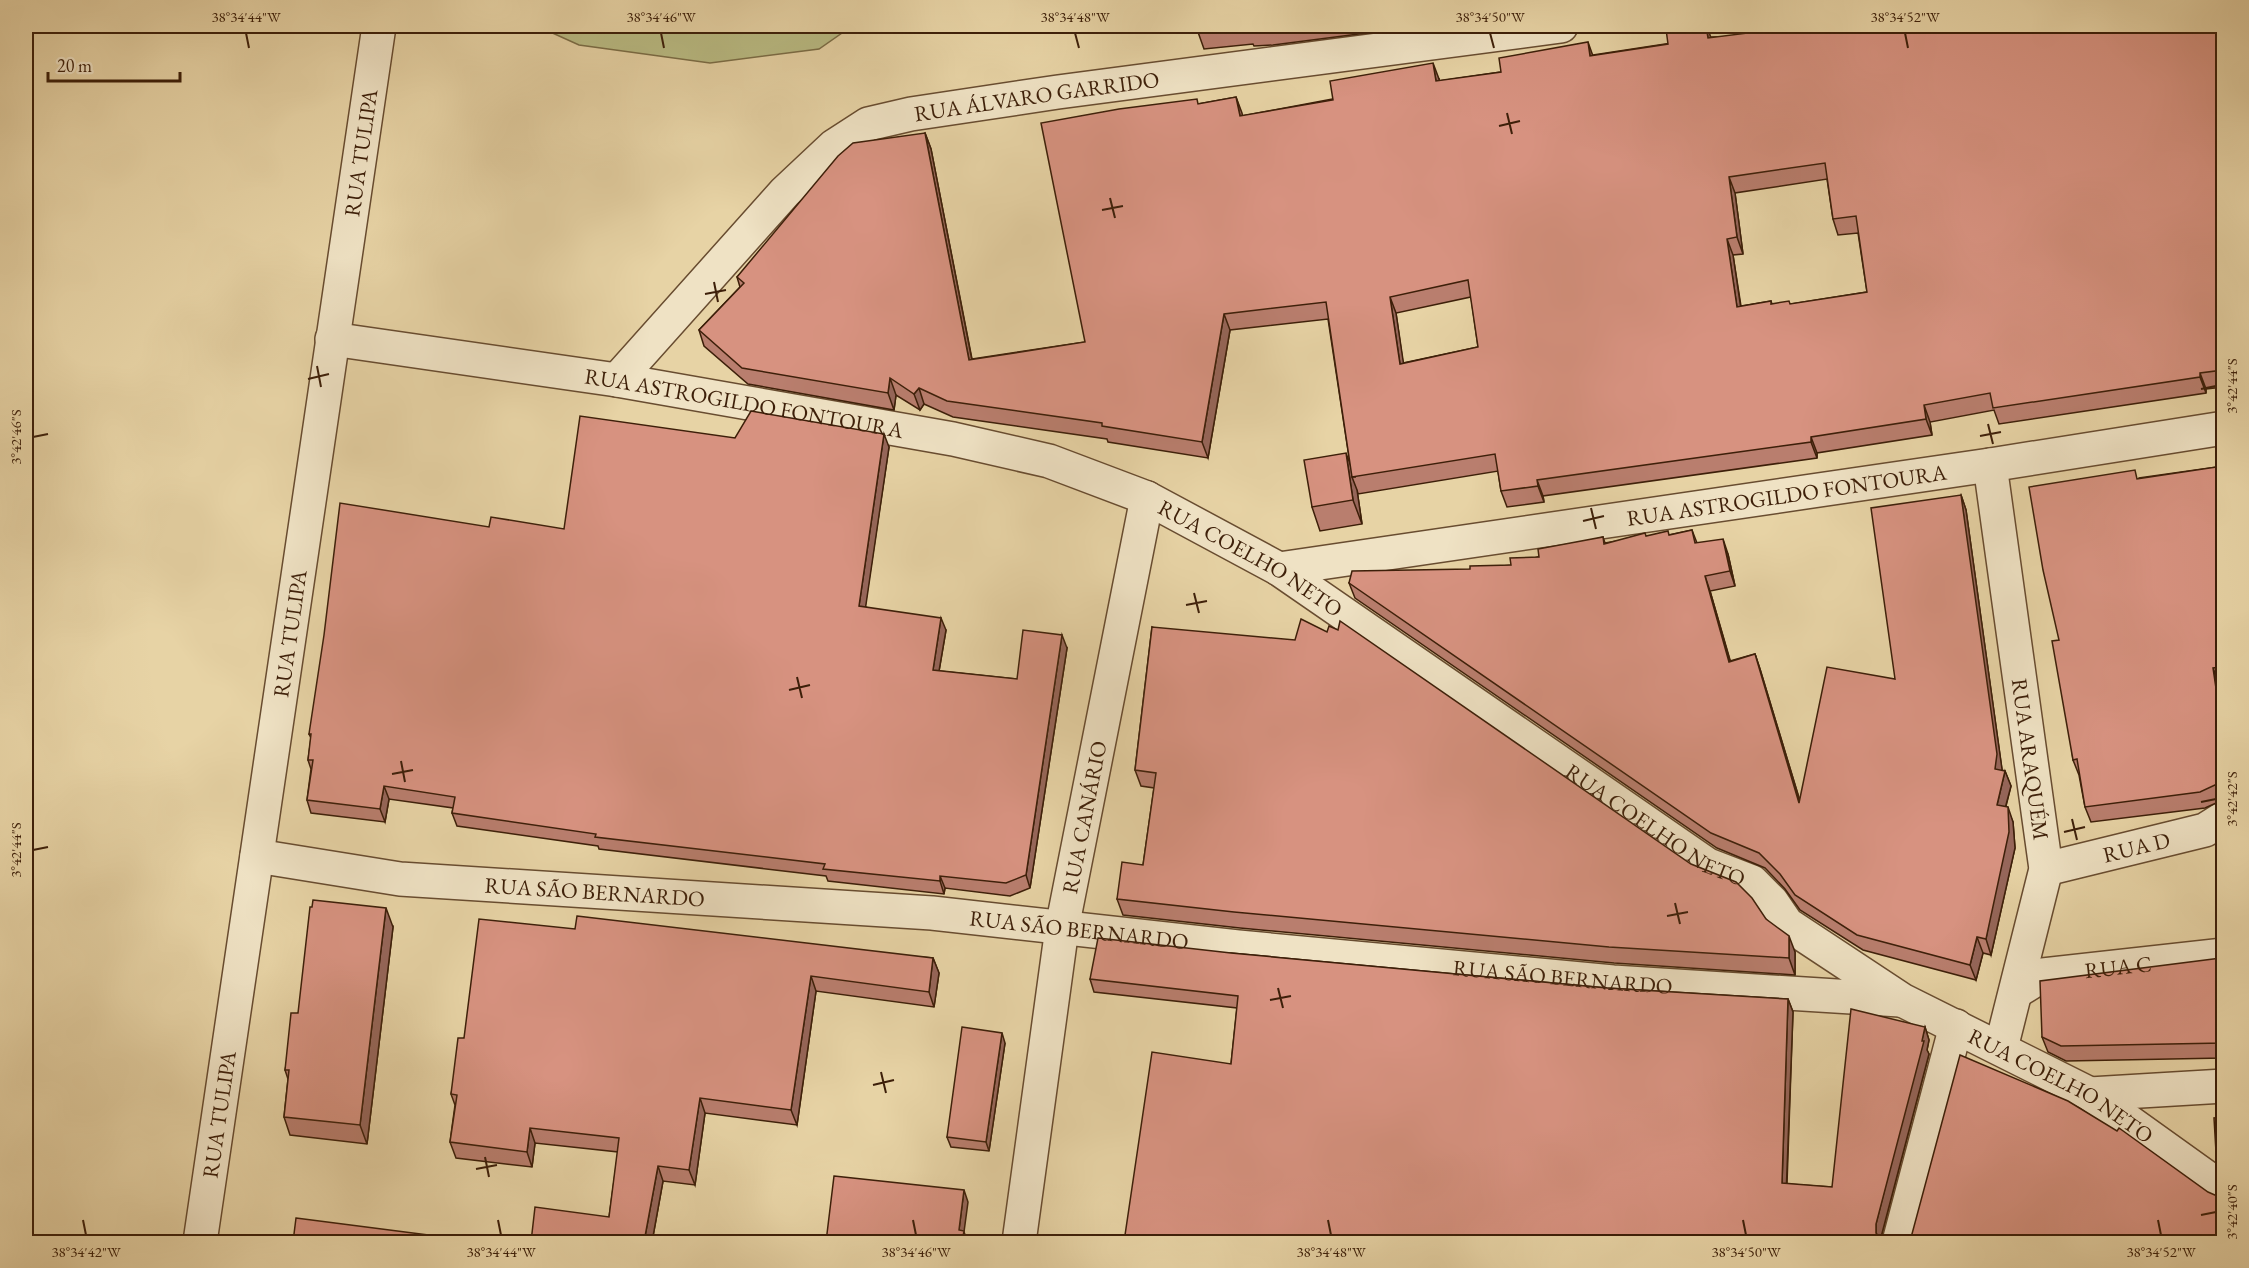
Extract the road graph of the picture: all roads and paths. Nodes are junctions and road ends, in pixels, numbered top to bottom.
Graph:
1 (379, 26) edge
2 (1561, 26) edge
3 (332, 339) junction
4 (617, 380) junction
5 (2223, 428) edge
6 (1990, 465) junction
7 (1147, 498) junction
8 (1279, 569) junction
9 (2223, 818) edge
10 (257, 856) junction
11 (2046, 868) junction
12 (1062, 928) junction
13 (2223, 955) edge
14 (2017, 991) junction
15 (1902, 1000) junction
16 (1956, 1026) junction
17 (2001, 1048) junction
18 (2223, 1086) edge
19 (2090, 1094) junction
20 (2223, 1190) edge
21 (200, 1242) edge
22 (1019, 1242) edge
23 (1899, 1242) edge

1 - 3 street, RUA TULIPA
2 - 4 street, RUA ÁLVARO GARRIDO
3 - 4 street, RUA ASTROGILDO FONTOURA
3 - 10 street, RUA TULIPA
4 - 7 street, RUA ASTROGILDO FONTOURA
5 - 6 street, RUA ASTROGILDO FONTOURA
6 - 8 street, RUA ASTROGILDO FONTOURA
6 - 11 street, RUA ARAQUÉM
7 - 8 street, RUA COELHO NETO
7 - 12 street, RUA CANÁRIO
8 - 15 street, RUA COELHO NETO
9 - 11 street, RUA D
10 - 12 street, RUA SÃO BERNARDO
10 - 21 street, RUA TULIPA
11 - 14 street, RUA ARAQUÉM
12 - 15 street, RUA SÃO BERNARDO
12 - 22 street, RUA CANÁRIO
13 - 14 street, RUA C
14 - 17 street, RUA ARAQUÉM
15 - 16 street, RUA COELHO NETO
16 - 17 street, RUA COELHO NETO
16 - 23 street
17 - 19 street, RUA COELHO NETO
18 - 19 street
19 - 20 street, RUA COELHO NETO

